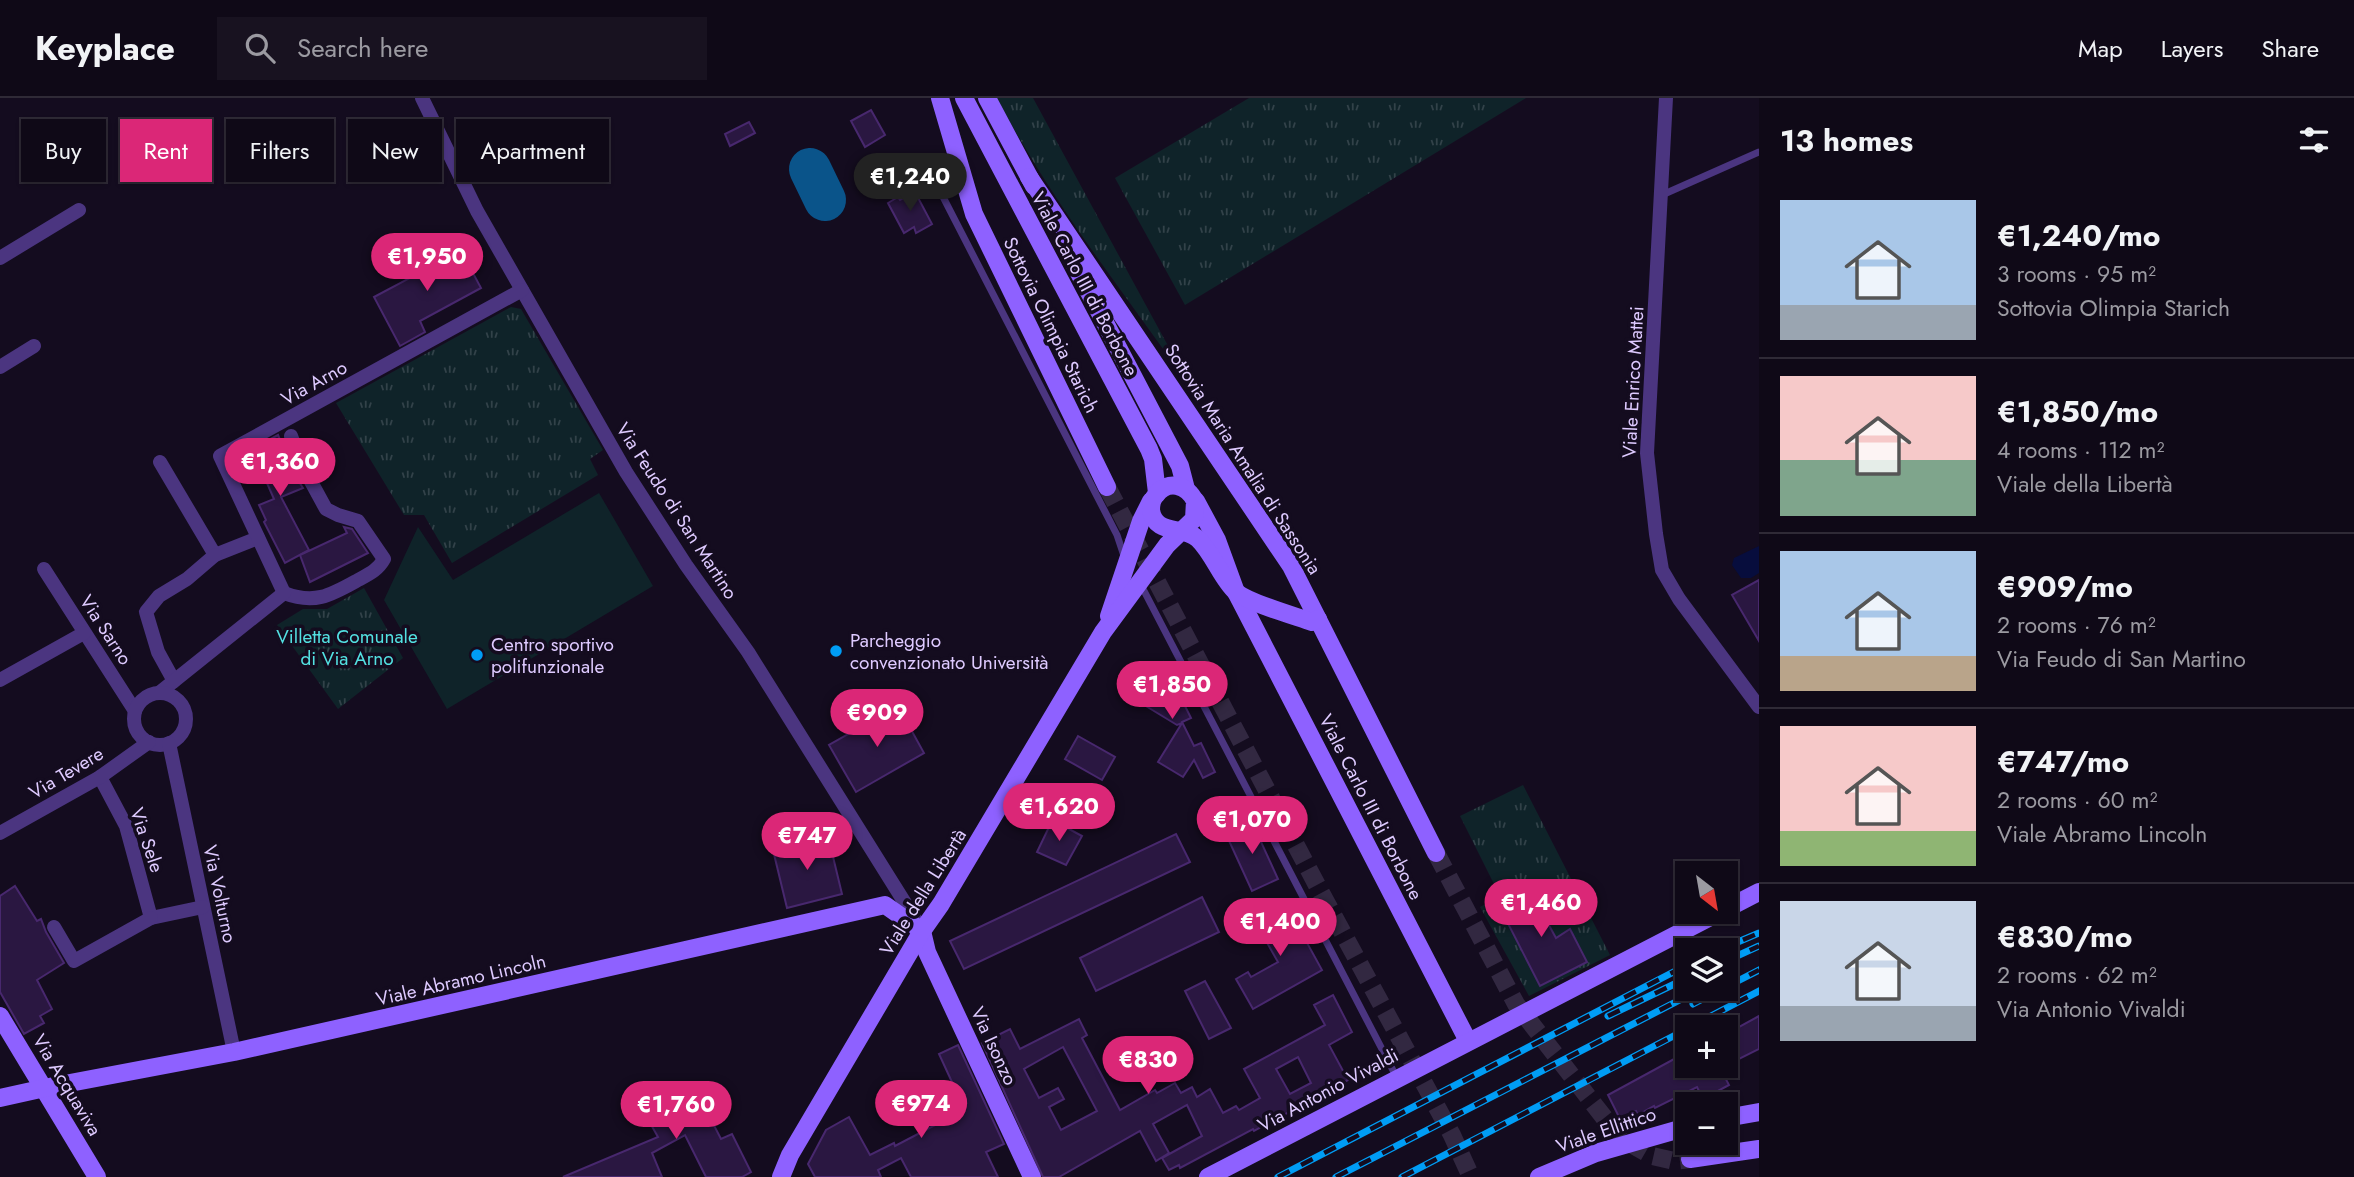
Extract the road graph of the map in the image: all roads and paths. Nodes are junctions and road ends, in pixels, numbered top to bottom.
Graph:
1 (422, 98) edge
2 (940, 98) edge
3 (964, 98) edge
4 (987, 98) edge
5 (1666, 98) edge
6 (1759, 152) edge
7 (923, 158) dead end
8 (1029, 177) junction
9 (1662, 195) junction
10 (79, 210) dead end
11 (0, 258) edge
12 (522, 290) junction
13 (34, 346) dead end
14 (0, 367) edge
15 (291, 436) dead end
16 (160, 461) dead end
17 (1107, 486) tunnel mouth
18 (1155, 495) junction
19 (1191, 495) junction
20 (1180, 530) junction
21 (258, 538) junction
22 (215, 555) junction
23 (1127, 563) junction
24 (44, 569) dead end
25 (1139, 582) junction
26 (1236, 592) junction
27 (284, 593) junction
28 (1318, 619) junction
29 (1103, 632) junction
30 (85, 633) junction
31 (0, 680) edge
32 (174, 681) junction
33 (159, 693) junction
34 (1759, 707) edge
35 (135, 711) junction
36 (149, 742) junction
37 (169, 743) junction
38 (100, 777) junction
39 (0, 833) edge
40 (1436, 853) tunnel mouth
41 (1759, 892) edge
42 (1738, 903) edge
43 (203, 907) junction
44 (151, 918) junction
45 (1697, 924) edge
46 (54, 927) dead end
47 (922, 931) junction
48 (0, 1016) edge
49 (1468, 1041) junction
50 (234, 1052) junction
51 (1397, 1078) junction
52 (45, 1088) junction
53 (0, 1098) edge
54 (1759, 1112) edge
55 (1738, 1116) edge
56 (1675, 1130) edge
57 (1759, 1149) edge
58 (1690, 1160) tunnel mouth
59 (97, 1177) edge
60 (781, 1177) edge
61 (1032, 1177) edge
62 (1208, 1177) edge
63 (1539, 1177) edge

1 - 12 street, Via Feudo di San Martino
2 - 17 street, Sottovia Olimpia Starich
3 - 18 street, Viale Carlo III di Borbone
4 - 8 street, Viale Carlo III di Borbone
5 - 9 street, Viale Enrico Mattei
6 - 9 lane
7 - 23 lane
8 - 19 street, Viale Carlo III di Borbone
8 - 28 street, Sottovia Maria Amalia di Sassonia
9 - 34 street, Viale Enrico Mattei
10 - 11 street
12 - 21 street, Via Arno
12 - 47 street, Via Feudo di San Martino
13 - 14 street
15 - 27 street, Via Arno
16 - 22 street
18 - 19 street
18 - 20 street, Viale Carlo III di Borbone
18 - 23 street
19 - 20 street
19 - 26 street, Viale Carlo III di Borbone
20 - 25 street, Viale della Libertà
20 - 26 street, Viale Carlo III di Borbone
21 - 22 street
21 - 27 street, Via Arno
22 - 32 street
23 - 29 street
24 - 30 street, Via Sarno
25 - 29 street, Viale della Libertà
25 - 51 lane
26 - 28 street
26 - 49 street, Viale Carlo III di Borbone
27 - 32 street
28 - 40 street, Sottovia Maria Amalia di Sassonia
29 - 47 street, Viale della Libertà
30 - 31 street
30 - 35 street, Via Sarno
32 - 33 street
33 - 35 street
33 - 37 street
35 - 36 street
36 - 37 street
36 - 38 street, Via Tevere
37 - 43 street, Via Volturno
38 - 39 street, Via Tevere
38 - 44 street, Via Sele
41 - 42 street
43 - 44 street
43 - 50 street, Via Volturno
44 - 46 street
45 - 49 street, Via Antonio Vivaldi
47 - 50 street, Viale Abramo Lincoln
47 - 60 street, Viale della Libertà
47 - 61 street, Via Isonzo
48 - 52 street, Via Acquaviva
49 - 51 street, Via Antonio Vivaldi
50 - 52 street, Viale Abramo Lincoln
51 - 62 street, Via Antonio Vivaldi
52 - 53 street, Viale Abramo Lincoln
52 - 59 street, Via Acquaviva
54 - 55 street
56 - 63 street, Viale Ellittico
57 - 58 street

